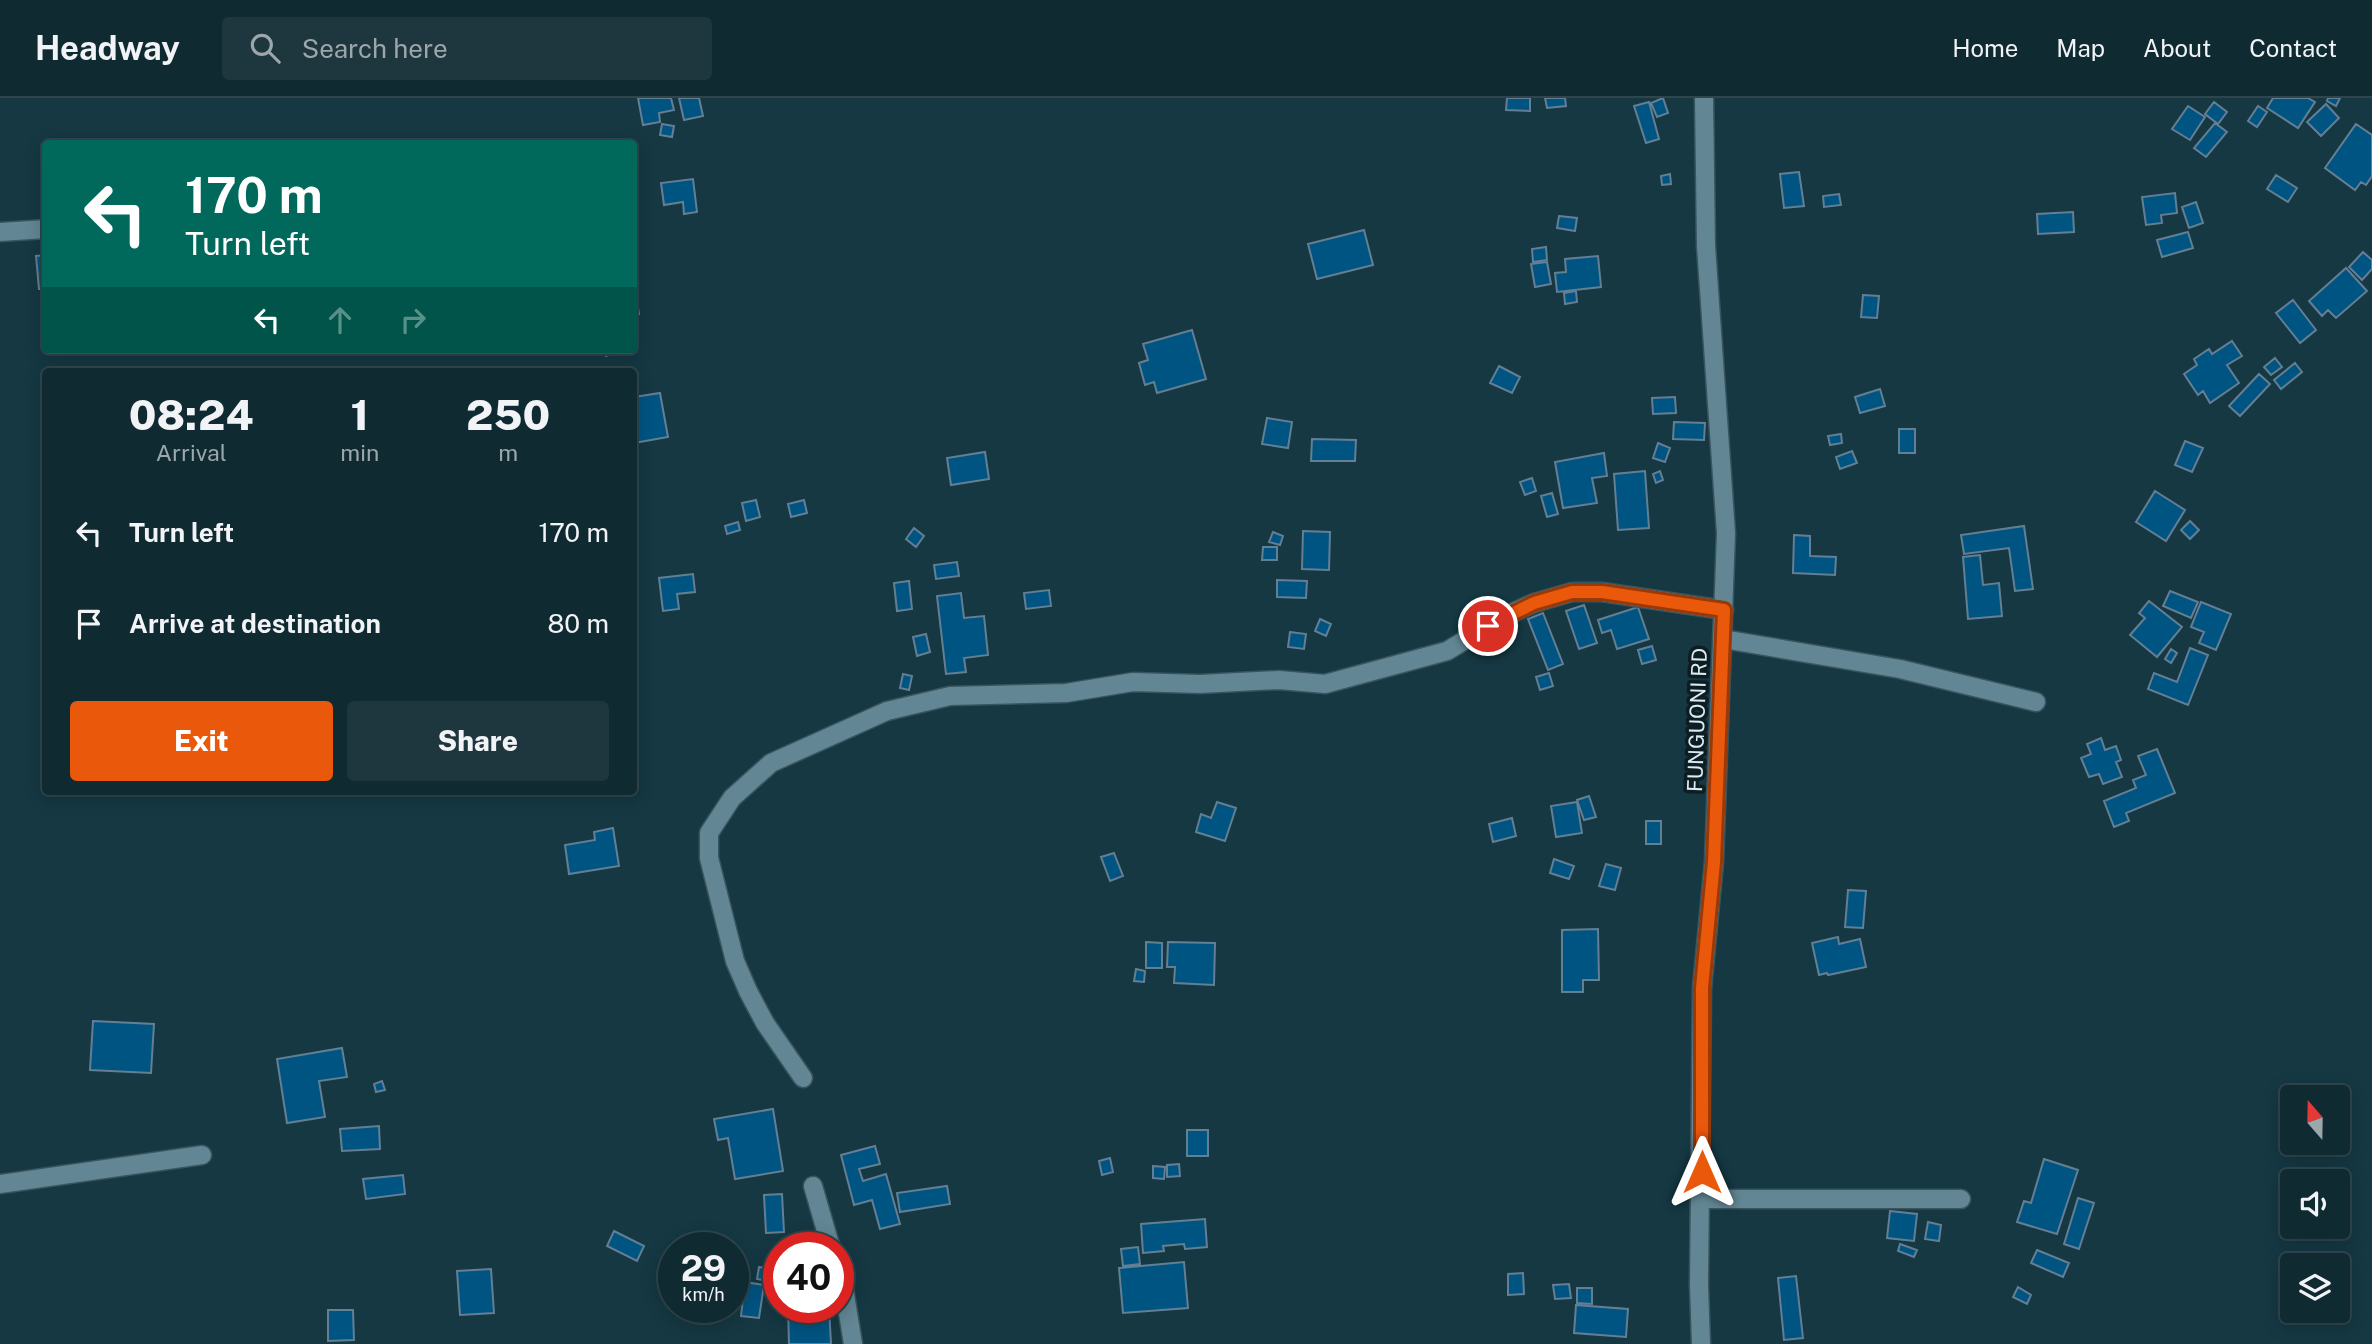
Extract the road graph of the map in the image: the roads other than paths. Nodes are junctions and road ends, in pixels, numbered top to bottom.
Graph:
1 (1704, 98) edge
2 (42, 229) edge
3 (0, 232) edge
4 (1724, 610) junction
5 (1723, 639) junction
6 (2036, 702) dead end
7 (803, 1078) dead end
8 (202, 1155) dead end
9 (0, 1184) edge
10 (813, 1186) dead end
11 (1702, 1199) junction
12 (1961, 1199) dead end
13 (826, 1232) edge
14 (850, 1323) edge
15 (853, 1344) edge
16 (1701, 1344) edge

1 - 4 street, FUNGUONI RD
2 - 3 street
4 - 5 street, FUNGUONI RD
4 - 7 street
5 - 6 street
5 - 11 street, FUNGUONI RD
8 - 9 street
10 - 13 street
11 - 12 street
11 - 16 street, FUNGUONI RD
14 - 15 street

